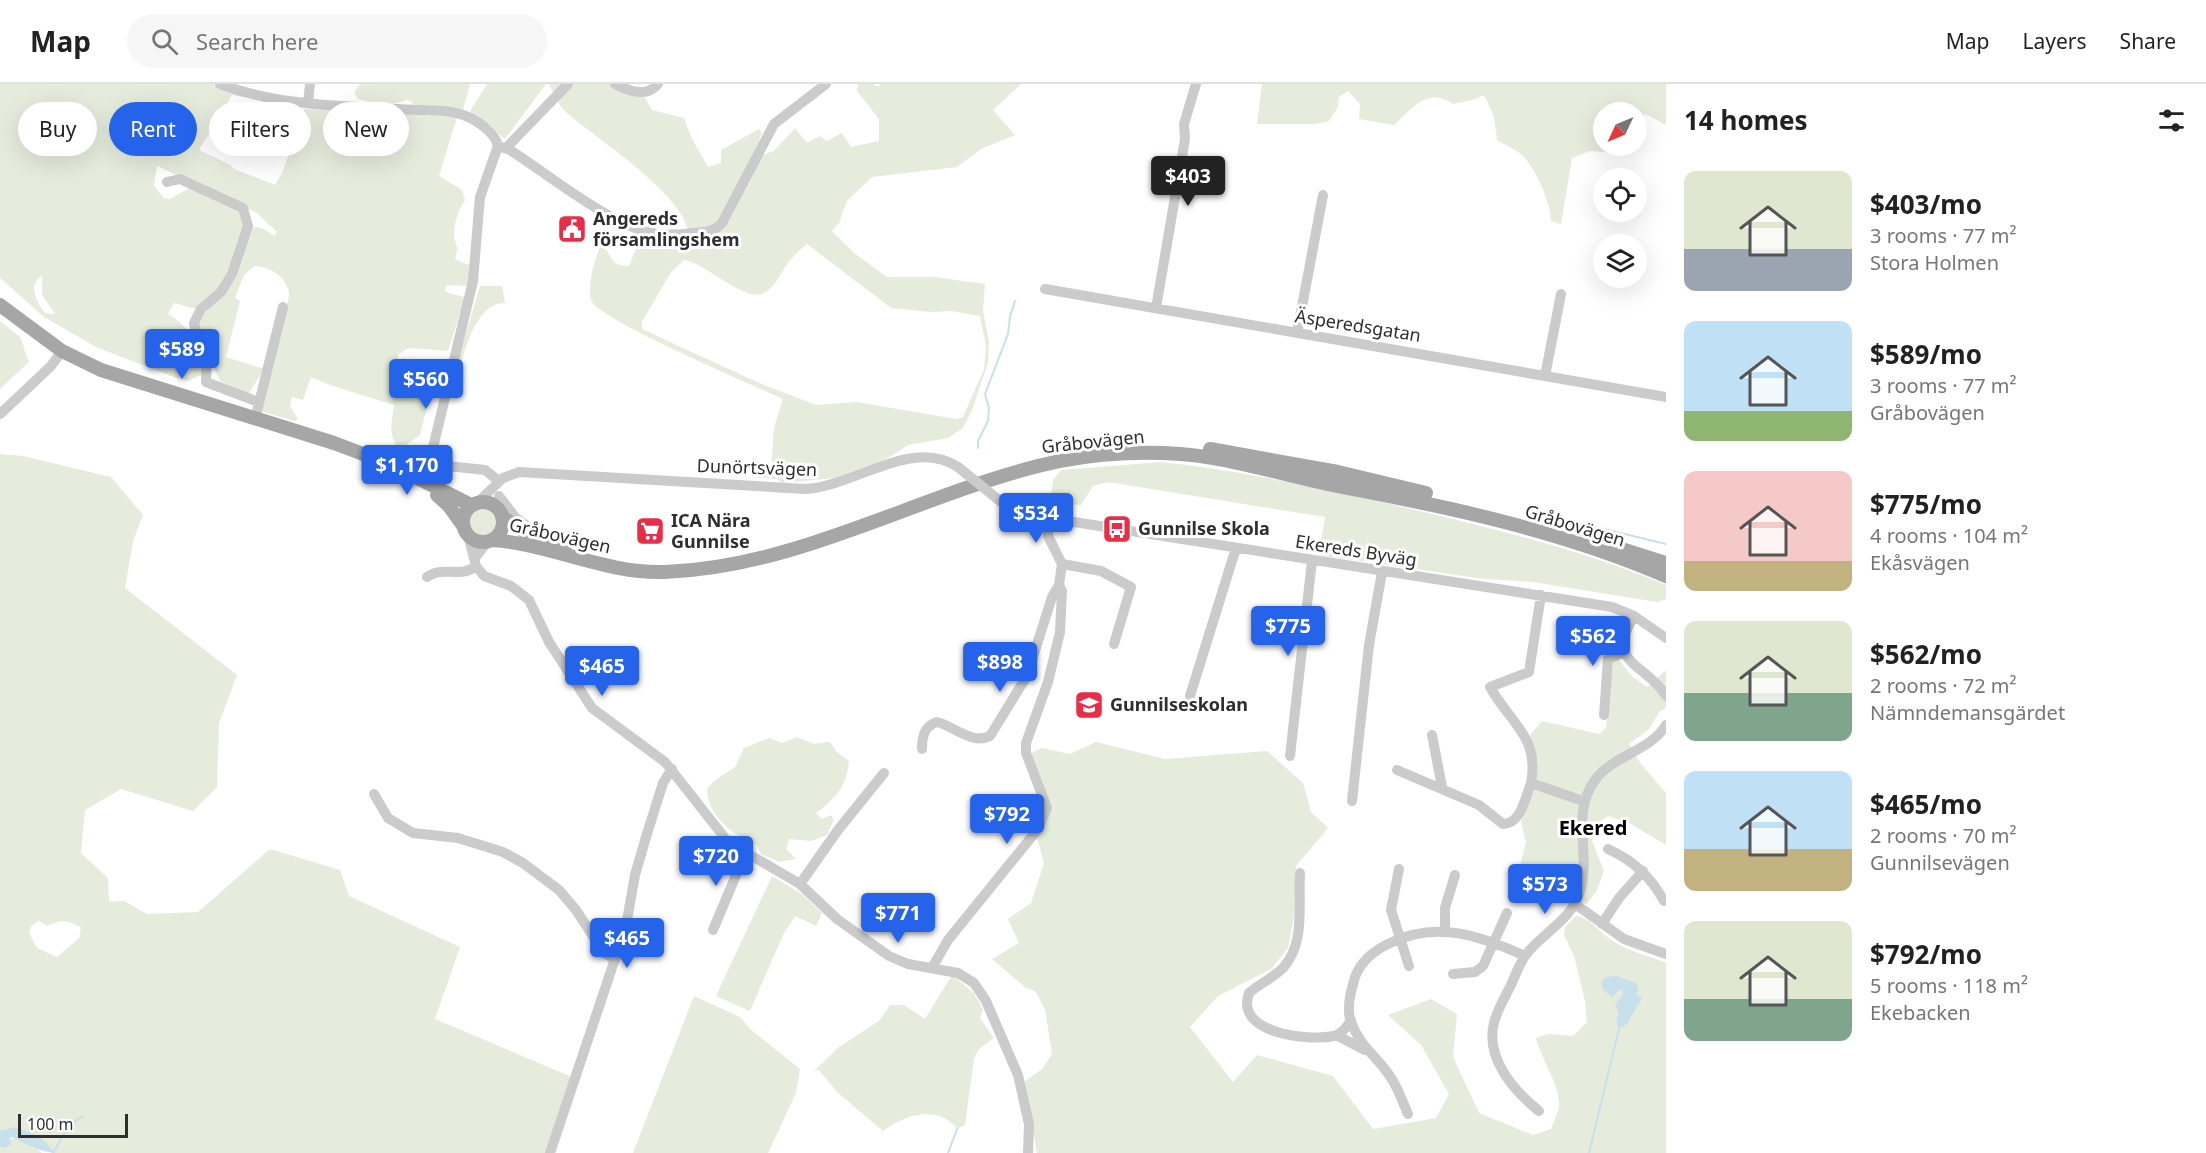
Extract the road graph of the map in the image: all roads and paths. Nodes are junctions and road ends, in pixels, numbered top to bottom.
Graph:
1 (220, 84) edge
2 (310, 84) edge
3 (568, 84) edge
4 (615, 84) edge
5 (658, 84) edge
6 (826, 84) edge
7 (1196, 84) edge
8 (269, 98) junction
9 (268, 102) edge
10 (300, 102) edge
11 (308, 102) edge
12 (311, 103) edge
13 (502, 147) junction
14 (167, 182) dead end
15 (1323, 195) dead end
16 (1045, 289) dead end
17 (1561, 294) dead end
18 (0, 306) edge
19 (283, 307) dead end
20 (1156, 308) junction
21 (1297, 333) junction
22 (62, 351) junction
23 (1545, 376) junction
24 (1666, 397) edge
25 (258, 402) junction
26 (0, 414) edge
27 (255, 419) junction
28 (362, 453) junction
29 (499, 497) junction
30 (1000, 501) joint
31 (474, 504) junction
32 (1050, 517) junction
33 (466, 531) junction
34 (544, 538) junction
35 (490, 540) junction
36 (1236, 549) junction
37 (1312, 561) junction
38 (476, 562) junction
39 (1666, 563) edge
40 (1062, 564) junction
41 (1382, 572) junction
42 (1666, 576) edge
43 (427, 577) dead end
44 (1059, 585) junction
45 (1541, 595) junction
46 (1634, 616) junction
47 (1666, 638) edge
48 (1114, 645) dead end
49 (1625, 652) junction
50 (1190, 696) dead end
51 (1666, 696) edge
52 (1604, 715) dead end
53 (1666, 724) edge
54 (1432, 735) dead end
55 (922, 749) dead end
56 (1290, 756) dead end
57 (672, 769) junction
58 (1397, 770) dead end
59 (884, 773) dead end
60 (1531, 783) junction
61 (1442, 787) junction
62 (374, 794) dead end
63 (1352, 801) dead end
64 (1583, 801) junction
65 (1608, 849) dead end
66 (745, 854) junction
67 (1399, 869) dead end
68 (1643, 871) junction
69 (1300, 873) dead end
70 (1455, 875) dead end
71 (800, 884) junction
72 (1664, 901) dead end
73 (1575, 904) junction
74 (1507, 913) dead end
75 (1602, 924) junction
76 (713, 930) dead end
77 (1445, 931) junction
78 (1400, 939) junction
79 (1495, 942) junction
80 (1666, 954) edge
81 (1525, 956) junction
82 (615, 959) junction
83 (1409, 966) dead end
84 (932, 968) junction
85 (1453, 974) dead end
86 (1351, 1020) junction
87 (1336, 1035) junction
88 (1365, 1050) junction
89 (1539, 1111) dead end
90 (1408, 1114) dead end
91 (550, 1153) edge
92 (1028, 1153) edge

1 - 8 street
2 - 11 street
3 - 13 street
4 - 5 street
6 - 13 street
7 - 20 street
8 - 9 street
8 - 10 street
12 - 13 street
13 - 29 street
14 - 25 street
15 - 21 street
16 - 20 street, Äsperedsgatan
17 - 23 street
18 - 22 main road
19 - 25 street
20 - 21 street, Äsperedsgatan
21 - 23 street, Äsperedsgatan
22 - 26 street
22 - 27 main road
23 - 24 street, Äsperedsgatan
25 - 27 street
27 - 28 main road
28 - 31 main road
28 - 33 main road
29 - 30 street, Dunörtsvägen, bridge
29 - 31 street, Dunörtsvägen
29 - 31 main road
29 - 34 street
29 - 34 main road, Gråbovägen
29 - 35 main road
30 - 32 street, Ekereds Byväg
31 - 33 main road
32 - 36 street, Ekereds Byväg
32 - 40 street
33 - 35 main road
33 - 38 street
34 - 39 main road, Gråbovägen
35 - 38 street
35 - 42 main road, Gråbovägen
36 - 37 street, Ekereds Byväg
36 - 50 street
37 - 41 street, Ekereds Byväg
37 - 56 street
38 - 43 street
38 - 57 street
40 - 44 street
40 - 48 street
41 - 45 street, Ekereds Byväg
41 - 63 street
44 - 55 street
44 - 84 street
45 - 46 street, Ekereds Byväg
45 - 60 street
46 - 47 street, Ekereds Byväg
46 - 49 street
49 - 51 street
49 - 52 street
53 - 64 street
54 - 61 street
57 - 66 street
57 - 82 street
58 - 61 street
59 - 71 street
60 - 61 street
60 - 64 street
62 - 82 street
64 - 73 street
65 - 68 street
66 - 71 street
66 - 76 street
67 - 78 street
68 - 72 street
68 - 75 street
69 - 87 street
70 - 77 street
71 - 84 street
73 - 75 street
73 - 81 street
74 - 79 street
75 - 80 street
77 - 78 street
77 - 79 street
78 - 83 street
78 - 86 street
79 - 81 street
79 - 85 street
81 - 89 street
82 - 91 street
84 - 92 street
86 - 87 street
86 - 88 street
87 - 88 street
88 - 90 street

